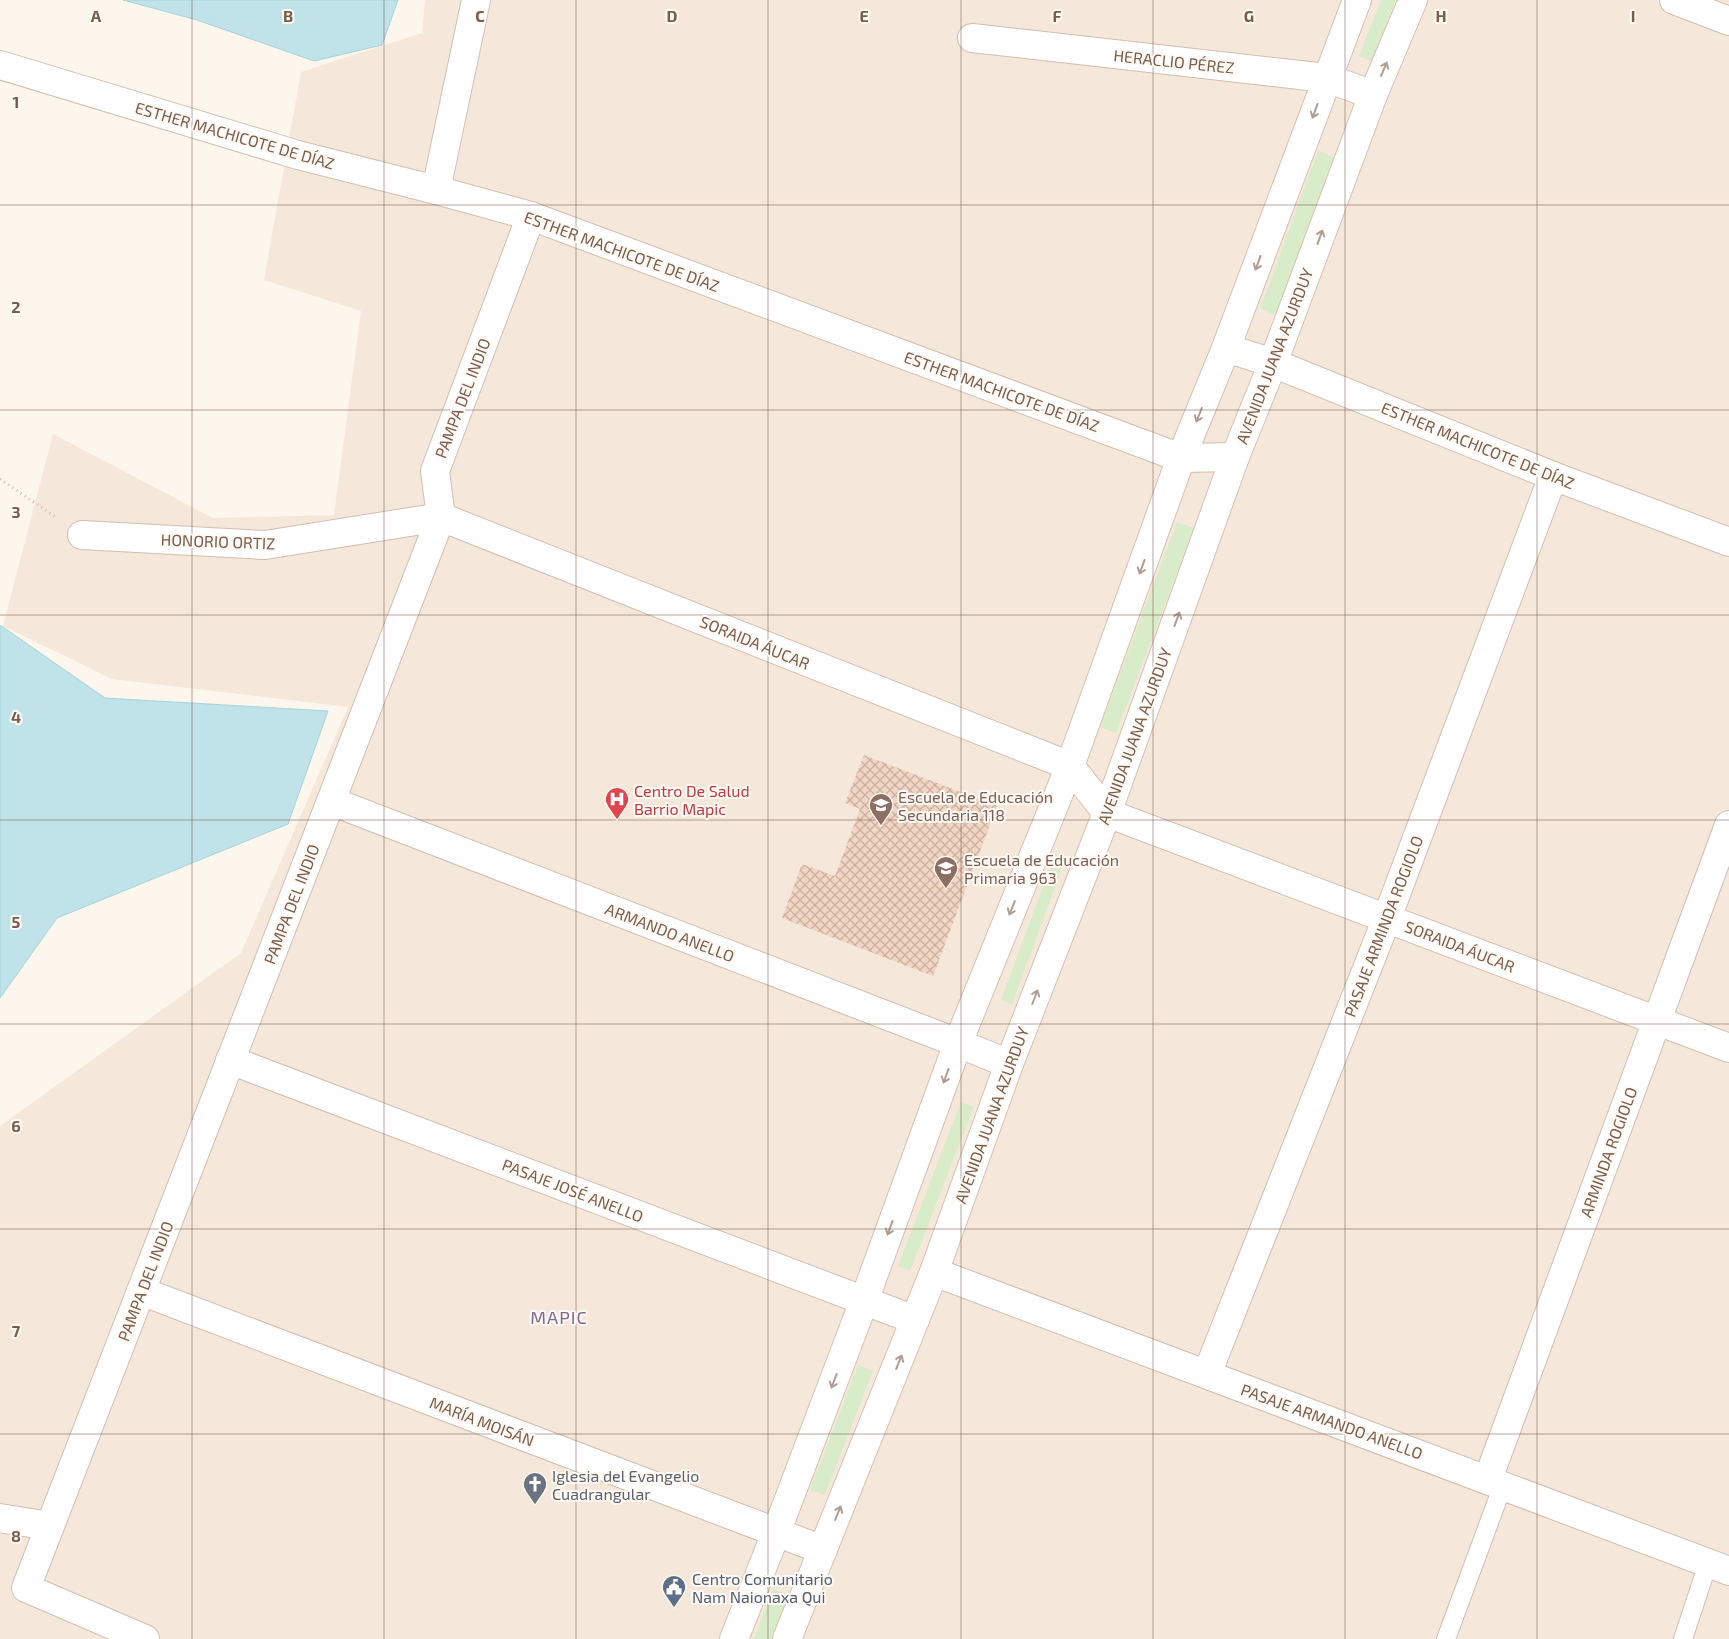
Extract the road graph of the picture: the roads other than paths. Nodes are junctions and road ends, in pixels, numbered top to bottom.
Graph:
1 (476, 0) edge
2 (1357, 0) edge
3 (1413, 0) edge
4 (1674, 0) edge
5 (1721, 12) edge
6 (972, 38) dead end
7 (0, 65) edge
8 (1327, 78) junction
9 (1373, 95) junction
10 (436, 190) junction
11 (531, 216) junction
12 (1226, 348) junction
13 (1273, 362) junction
14 (1235, 457) junction
15 (1181, 458) junction
16 (1553, 476) junction
17 (441, 518) junction
18 (82, 535) road end
19 (1729, 542) edge
20 (1070, 766) junction
21 (331, 801) junction
22 (1107, 813) junction
23 (1729, 825) edge
24 (1387, 918) junction
25 (1656, 1022) junction
26 (958, 1043) junction
27 (1729, 1048) edge
28 (230, 1060) junction
29 (1009, 1064) junction
30 (934, 1272) junction
31 (141, 1291) junction
32 (864, 1301) junction
33 (915, 1320) junction
34 (1207, 1374) junction
35 (1495, 1482) junction
36 (0, 1518) edge
37 (49, 1526) junction
38 (776, 1533) junction
39 (823, 1550) junction
40 (1719, 1567) edge
41 (145, 1639) edge
42 (734, 1639) edge
43 (787, 1639) edge
44 (1446, 1639) edge
45 (1683, 1639) edge

1 - 10 street
2 - 8 street
9 -> 3 street, AVENIDA JUANA AZURDUY
4 - 5 street
6 - 8 street, HERACLIO PÉREZ
7 - 10 street, ESTHER MACHICOTE DE DÍAZ
8 - 9 street, HERACLIO PÉREZ
8 -> 12 street
13 -> 9 street, AVENIDA JUANA AZURDUY
10 - 11 street, ESTHER MACHICOTE DE DÍAZ
11 - 15 street, ESTHER MACHICOTE DE DÍAZ
11 - 17 street, PAMPA DEL INDIO
12 - 13 street, ESTHER MACHICOTE DE DÍAZ
12 -> 15 street
13 - 14 street, AVENIDA JUANA AZURDUY
13 - 16 street, ESTHER MACHICOTE DE DÍAZ
14 - 15 street, ESTHER MACHICOTE DE DÍAZ
22 -> 14 street, AVENIDA JUANA AZURDUY
15 -> 20 street
16 - 19 street, ESTHER MACHICOTE DE DÍAZ
16 - 24 street, PASAJE ARMINDA ROGIOLO
17 - 18 street, HONORIO ORTIZ
17 - 20 street, SORAIDA ÁUCAR
17 - 21 street, PAMPA DEL INDIO
20 - 22 street
20 -> 26 street
21 - 26 street, ARMANDO ANELLO
21 - 28 street, PAMPA DEL INDIO
22 - 24 street, SORAIDA ÁUCAR
29 -> 22 street, AVENIDA JUANA AZURDUY
23 - 25 street, ARMINDA ROGIOLO
24 - 25 street, SORAIDA ÁUCAR
24 - 34 street, PASAJE ARMINDA ROGIOLO
25 - 27 street, SORAIDA ÁUCAR
25 - 35 street, ARMINDA ROGIOLO
26 - 29 street, ARMANDO ANELLO
26 -> 32 street
28 - 31 street, PAMPA DEL INDIO
28 - 32 street, PASAJE JOSÉ ANELLO
29 - 30 street, AVENIDA JUANA AZURDUY
30 - 33 street, AVENIDA JUANA AZURDUY
30 - 34 street, PASAJE ARMANDO ANELLO
31 - 37 street, PAMPA DEL INDIO
31 - 38 street, MARÍA MOISÁN
32 - 33 street, PASAJE JOSÉ ANELLO
32 -> 38 street
39 -> 33 street, AVENIDA JUANA AZURDUY
34 - 35 street, PASAJE ARMANDO ANELLO
35 - 40 street, PASAJE ARMANDO ANELLO
35 - 44 lane
36 - 37 street
37 - 41 street, PAMPA DEL INDIO
38 - 39 street, MARÍA MOISÁN
38 - 42 street
39 - 43 street, AVENIDA JUANA AZURDUY
40 - 45 lane

